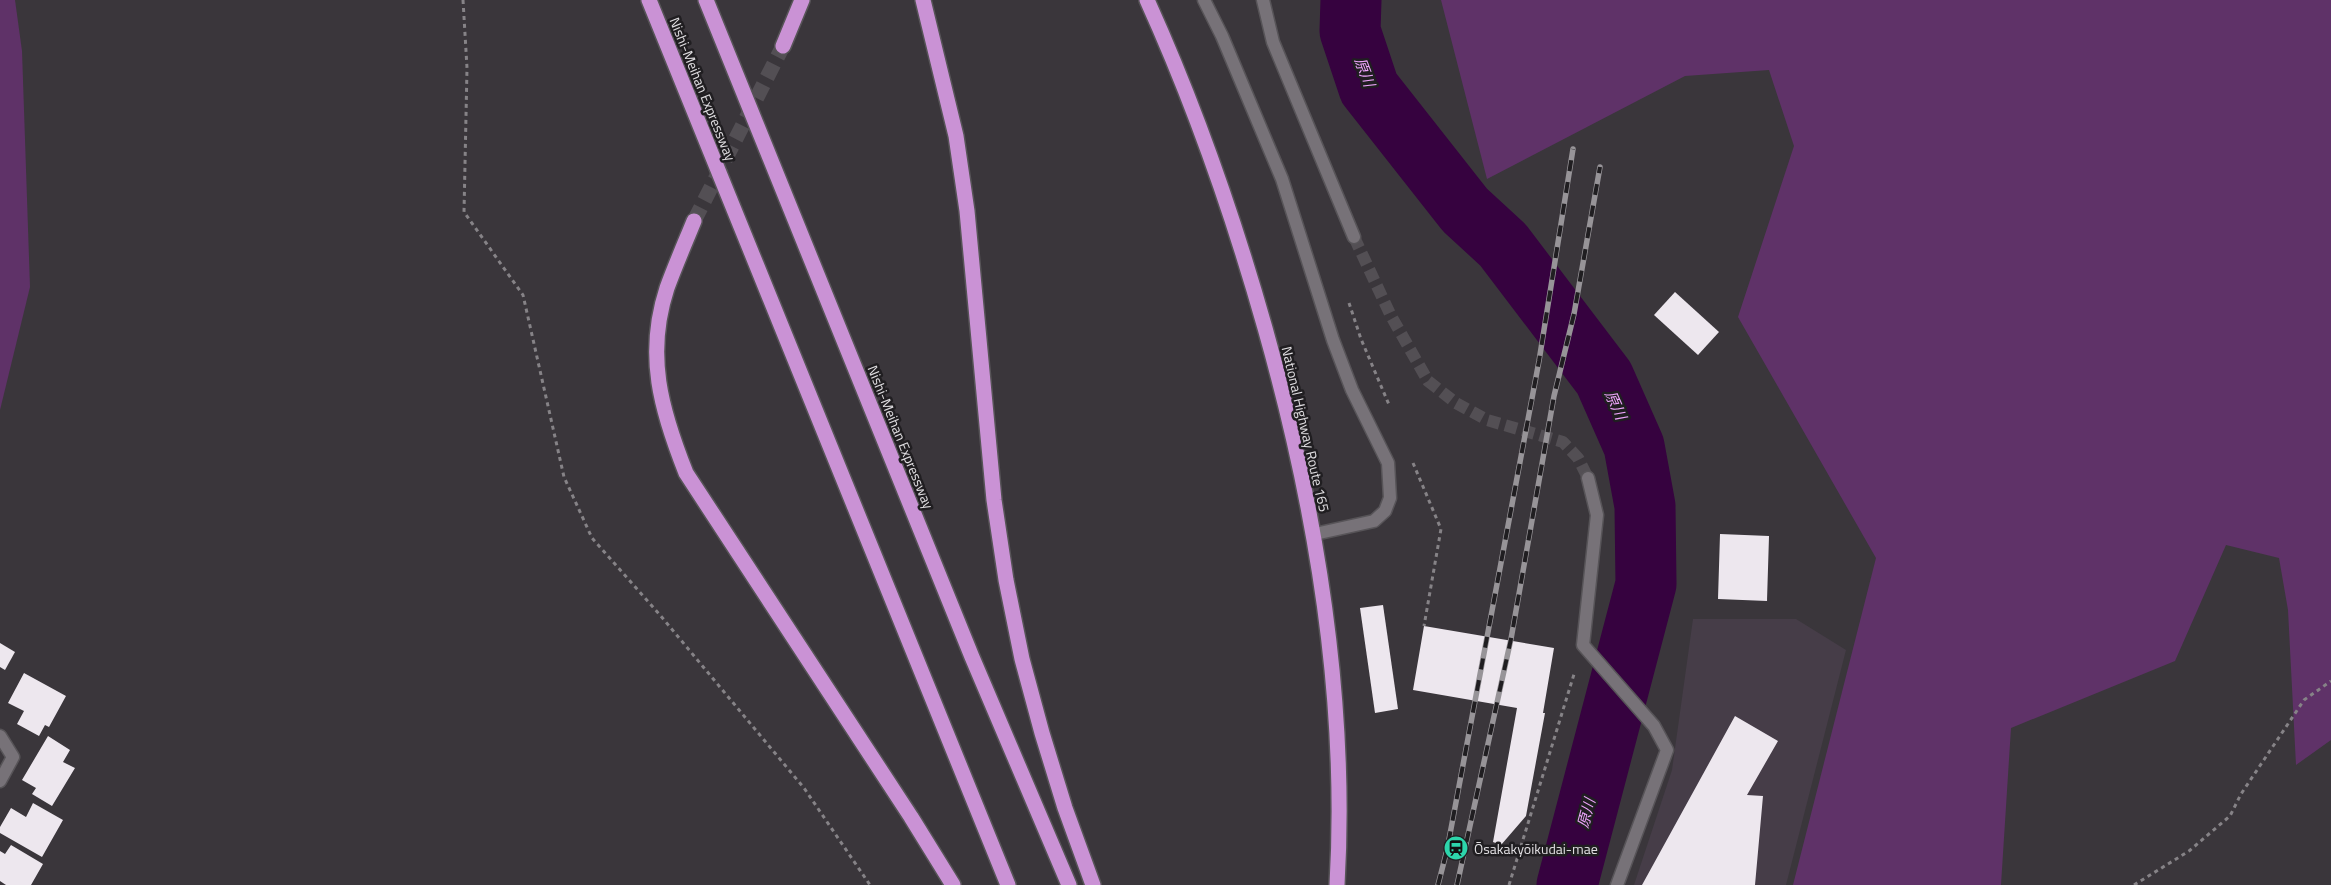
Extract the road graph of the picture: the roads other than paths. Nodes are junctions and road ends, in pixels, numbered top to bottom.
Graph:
1 (650, 0) edge
2 (706, 0) edge
3 (802, 0) edge
4 (922, 0) edge
5 (1147, 0) edge
6 (1204, 0) edge
7 (1264, 0) edge
8 (783, 46) tunnel mouth
9 (694, 221) tunnel mouth
10 (1354, 237) tunnel mouth
11 (1588, 478) tunnel mouth
12 (1315, 534) junction
13 (0, 736) edge
14 (0, 781) edge
15 (953, 885) edge
16 (1008, 885) edge
17 (1069, 885) edge
18 (1093, 885) edge
19 (1337, 885) edge
20 (1617, 885) edge

1 - 16 highway, Nishi-Meihan Expressway
2 - 17 highway, Nishi-Meihan Expressway
3 - 8 highway
4 - 18 highway
5 - 12 highway, National Highway Route 165
6 - 12 street
7 - 10 street
9 - 15 highway
11 - 20 street
12 - 19 highway, National Highway Route 165
13 - 14 street

